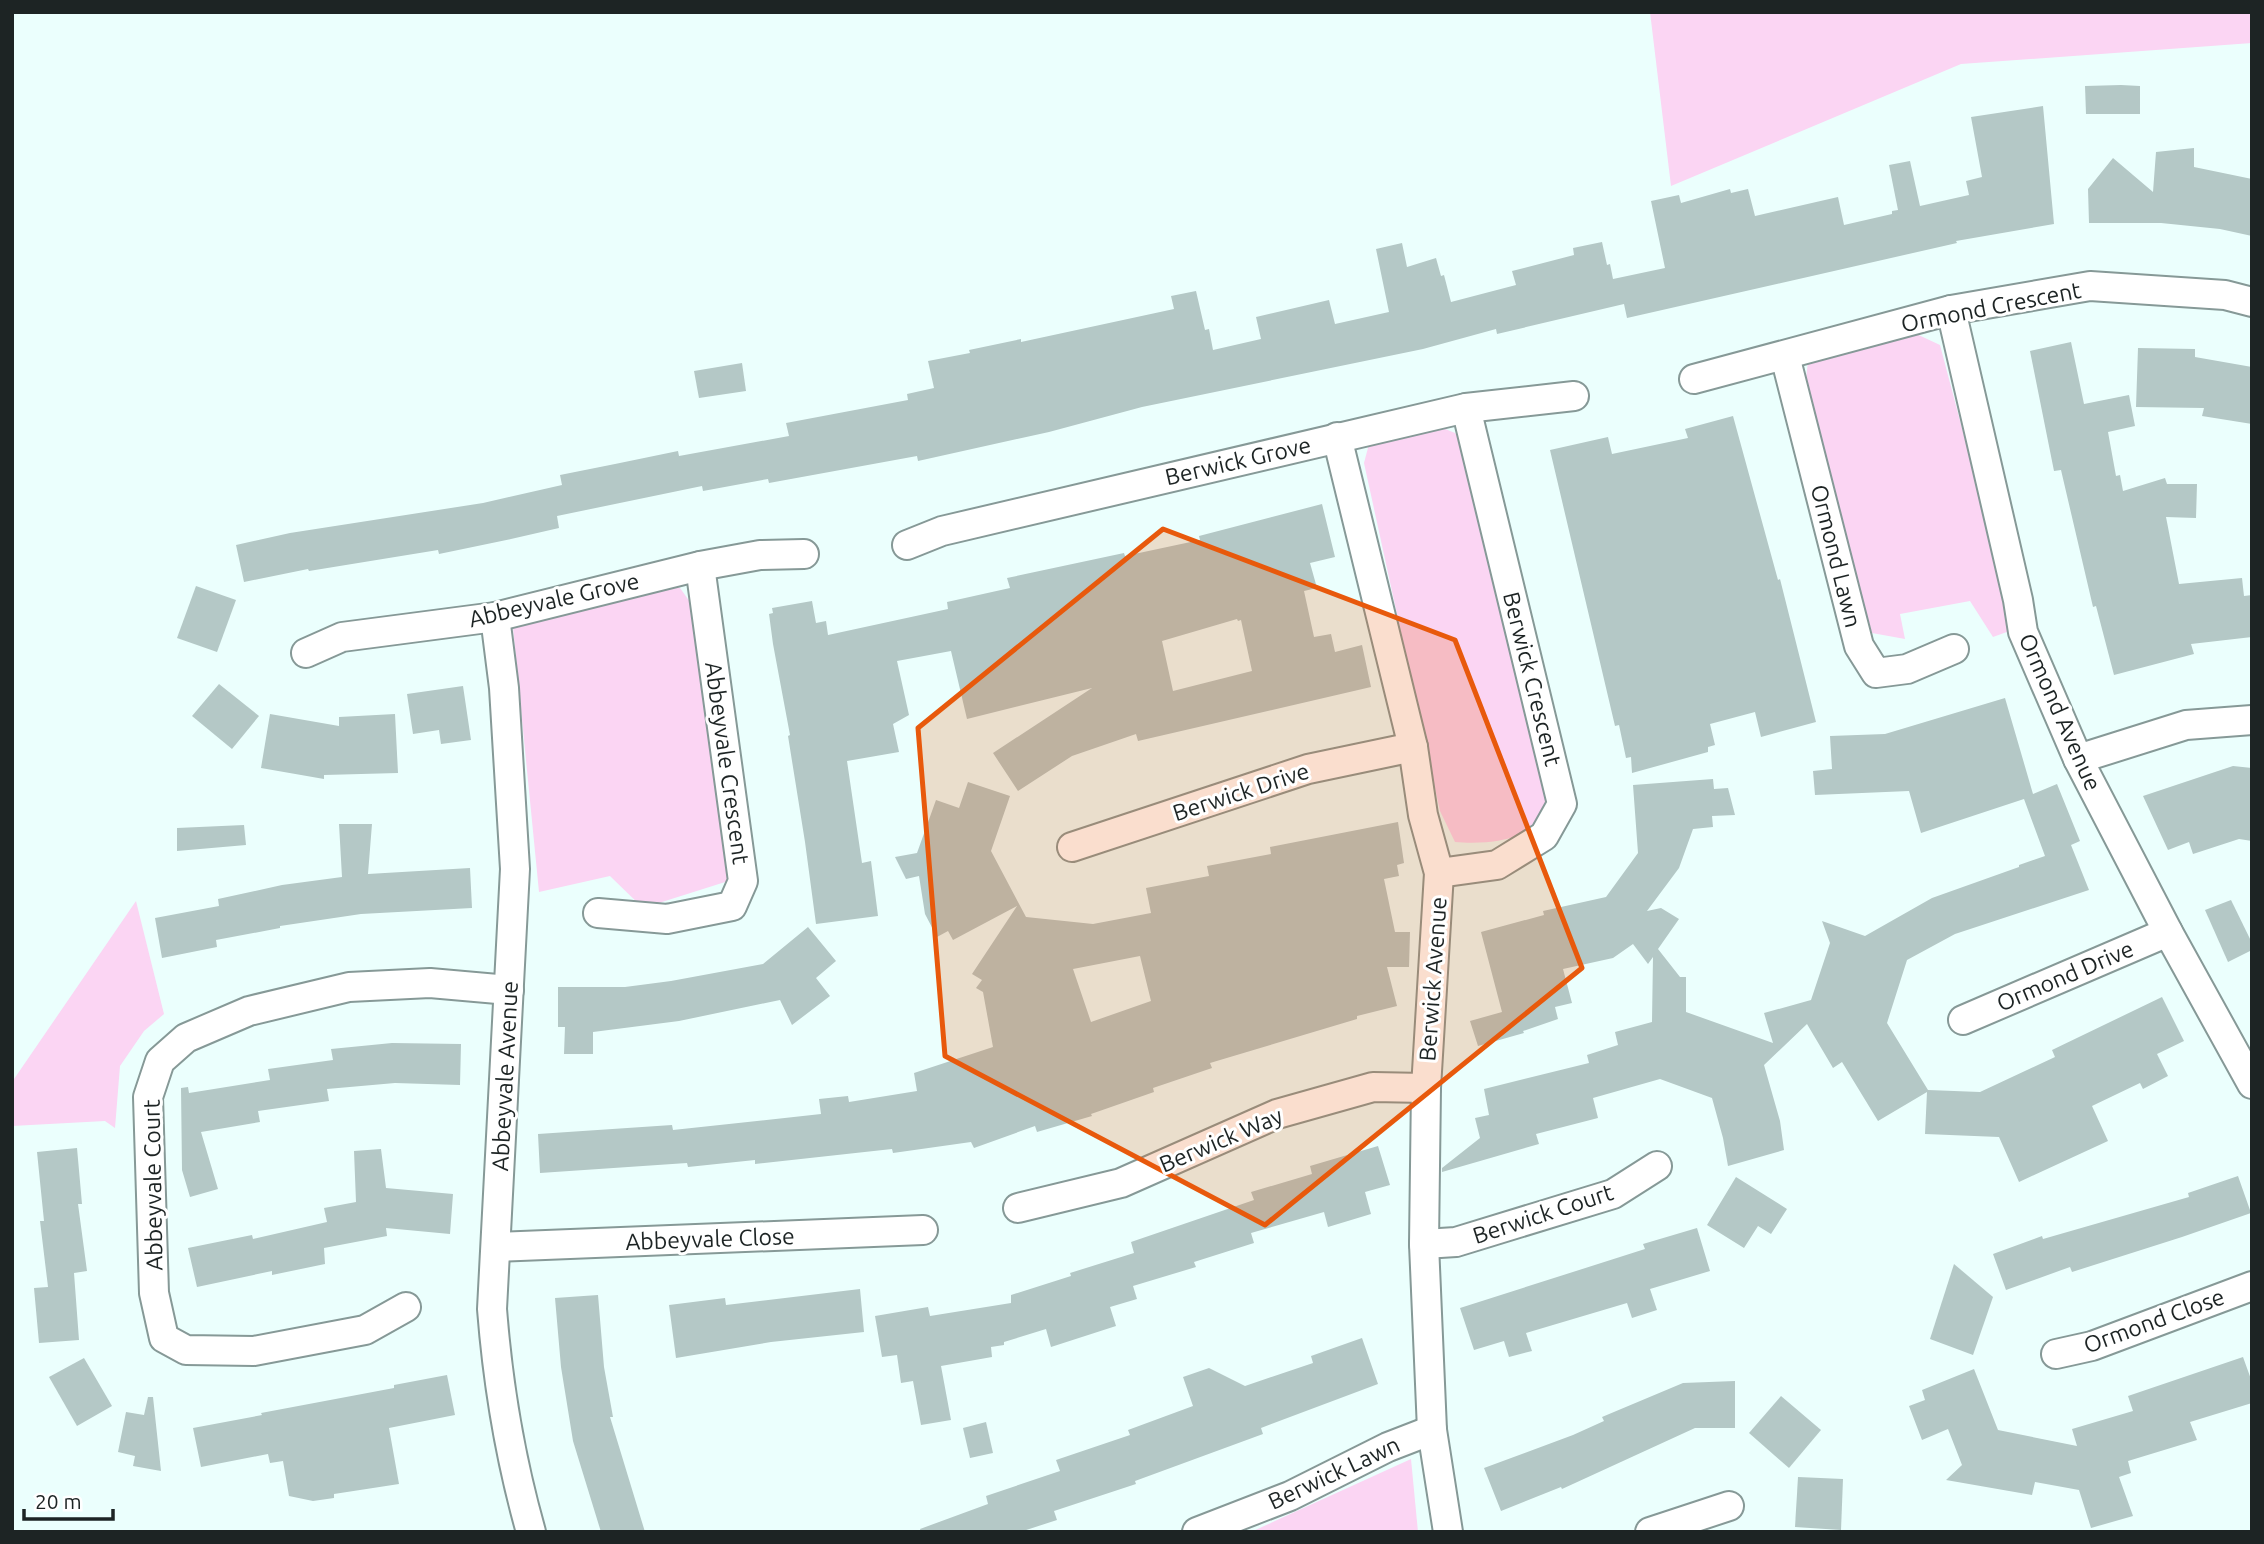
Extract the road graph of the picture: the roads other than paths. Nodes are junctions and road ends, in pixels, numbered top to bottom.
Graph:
1 (2252, 302) edge
2 (1951, 310) junction
3 (1785, 356) junction
4 (1694, 379) dead end
5 (1574, 396) dead end
6 (1466, 408) junction
7 (1337, 437) junction
8 (906, 545) dead end
9 (804, 554) dead end
10 (700, 566) junction
11 (495, 617) junction
12 (1954, 649) dead end
13 (306, 653) dead end
14 (2252, 719) edge
15 (1413, 747) junction
16 (2078, 758) junction
17 (1072, 847) dead end
18 (1439, 873) junction
19 (597, 913) dead end
20 (2168, 932) junction
21 (509, 990) junction
22 (1963, 1020) dead end
23 (2252, 1084) edge
24 (1426, 1088) junction
25 (1657, 1166) dead end
26 (1018, 1208) dead end
27 (923, 1230) dead end
28 (1424, 1244) junction
29 (496, 1247) junction
30 (2252, 1286) edge
31 (406, 1307) dead end
32 (2056, 1354) dead end
33 (1432, 1430) junction
34 (1729, 1506) dead end
35 (531, 1532) edge
36 (1197, 1532) edge
37 (1448, 1532) edge
38 (1650, 1532) edge

1 - 2 street, Ormond Crescent
2 - 3 street, Ormond Crescent
2 - 16 street, Ormond Avenue
3 - 4 street, Ormond Crescent
3 - 12 street, Ormond Lawn
5 - 6 street, Berwick Grove
6 - 7 street, Berwick Grove
6 - 18 street, Berwick Crescent
7 - 8 street, Berwick Grove
7 - 15 street, Berwick Avenue
9 - 10 street, Abbeyvale Grove
10 - 11 street, Abbeyvale Grove
10 - 19 street, Abbeyvale Crescent
11 - 13 street, Abbeyvale Grove
11 - 21 street, Abbeyvale Avenue
14 - 16 street
15 - 17 street, Berwick Drive
15 - 18 street, Berwick Avenue
16 - 20 street, Ormond Avenue
18 - 24 street, Berwick Avenue
20 - 22 street, Ormond Drive
20 - 23 street, Ormond Avenue
21 - 29 street, Abbeyvale Avenue
21 - 31 street, Abbeyvale Court
24 - 26 street, Berwick Way
24 - 28 street, Berwick Avenue
25 - 28 street, Berwick Court
27 - 29 street, Abbeyvale Close
28 - 33 street, Berwick Avenue
29 - 35 street, Abbeyvale Avenue
30 - 32 street, Ormond Close
33 - 36 street, Berwick Lawn
33 - 37 street, Berwick Avenue
34 - 38 street

